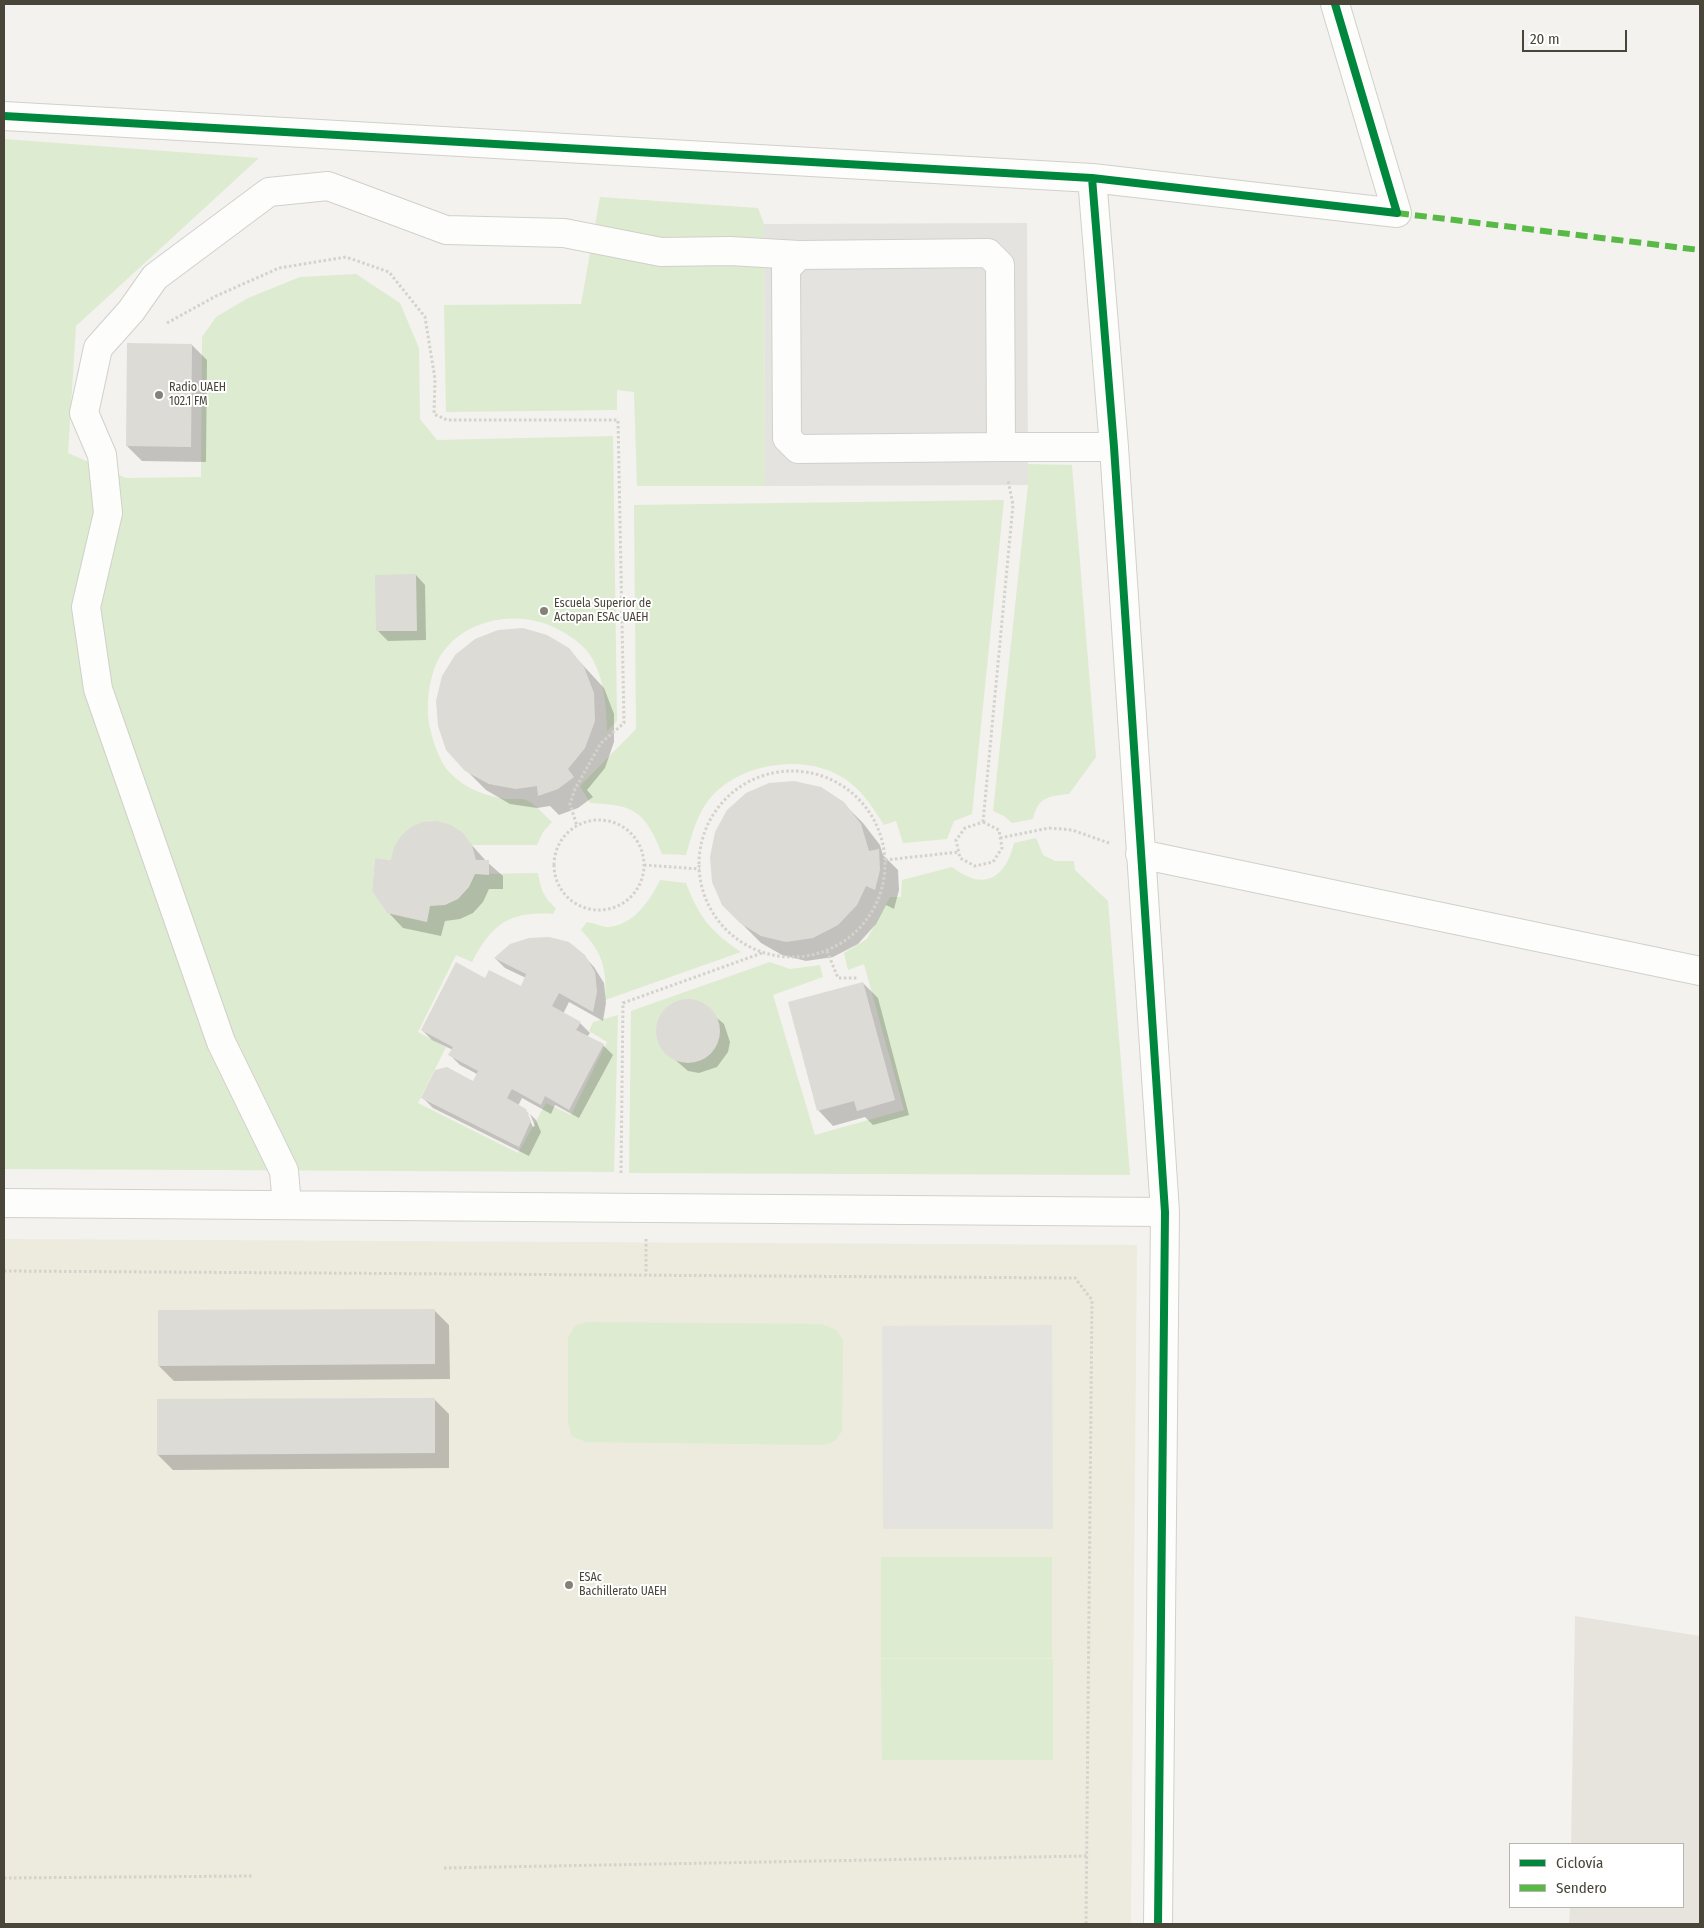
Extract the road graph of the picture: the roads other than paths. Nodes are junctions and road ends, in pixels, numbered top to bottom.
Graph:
1 (1335, 4) edge
2 (4, 116) edge
3 (1092, 178) junction
4 (799, 255) junction
5 (1001, 447) junction
6 (1114, 447) junction
7 (1140, 854) junction
8 (1700, 971) edge
9 (4, 1203) edge
10 (287, 1205) junction
11 (1165, 1212) junction
12 (1158, 1924) edge

1 - 3 street
2 - 3 street
3 - 6 street
4 - 5 street
4 - 5 street
4 - 10 street
5 - 6 street
6 - 7 street
7 - 8 street
7 - 11 street
9 - 10 street
10 - 11 street
11 - 12 street

